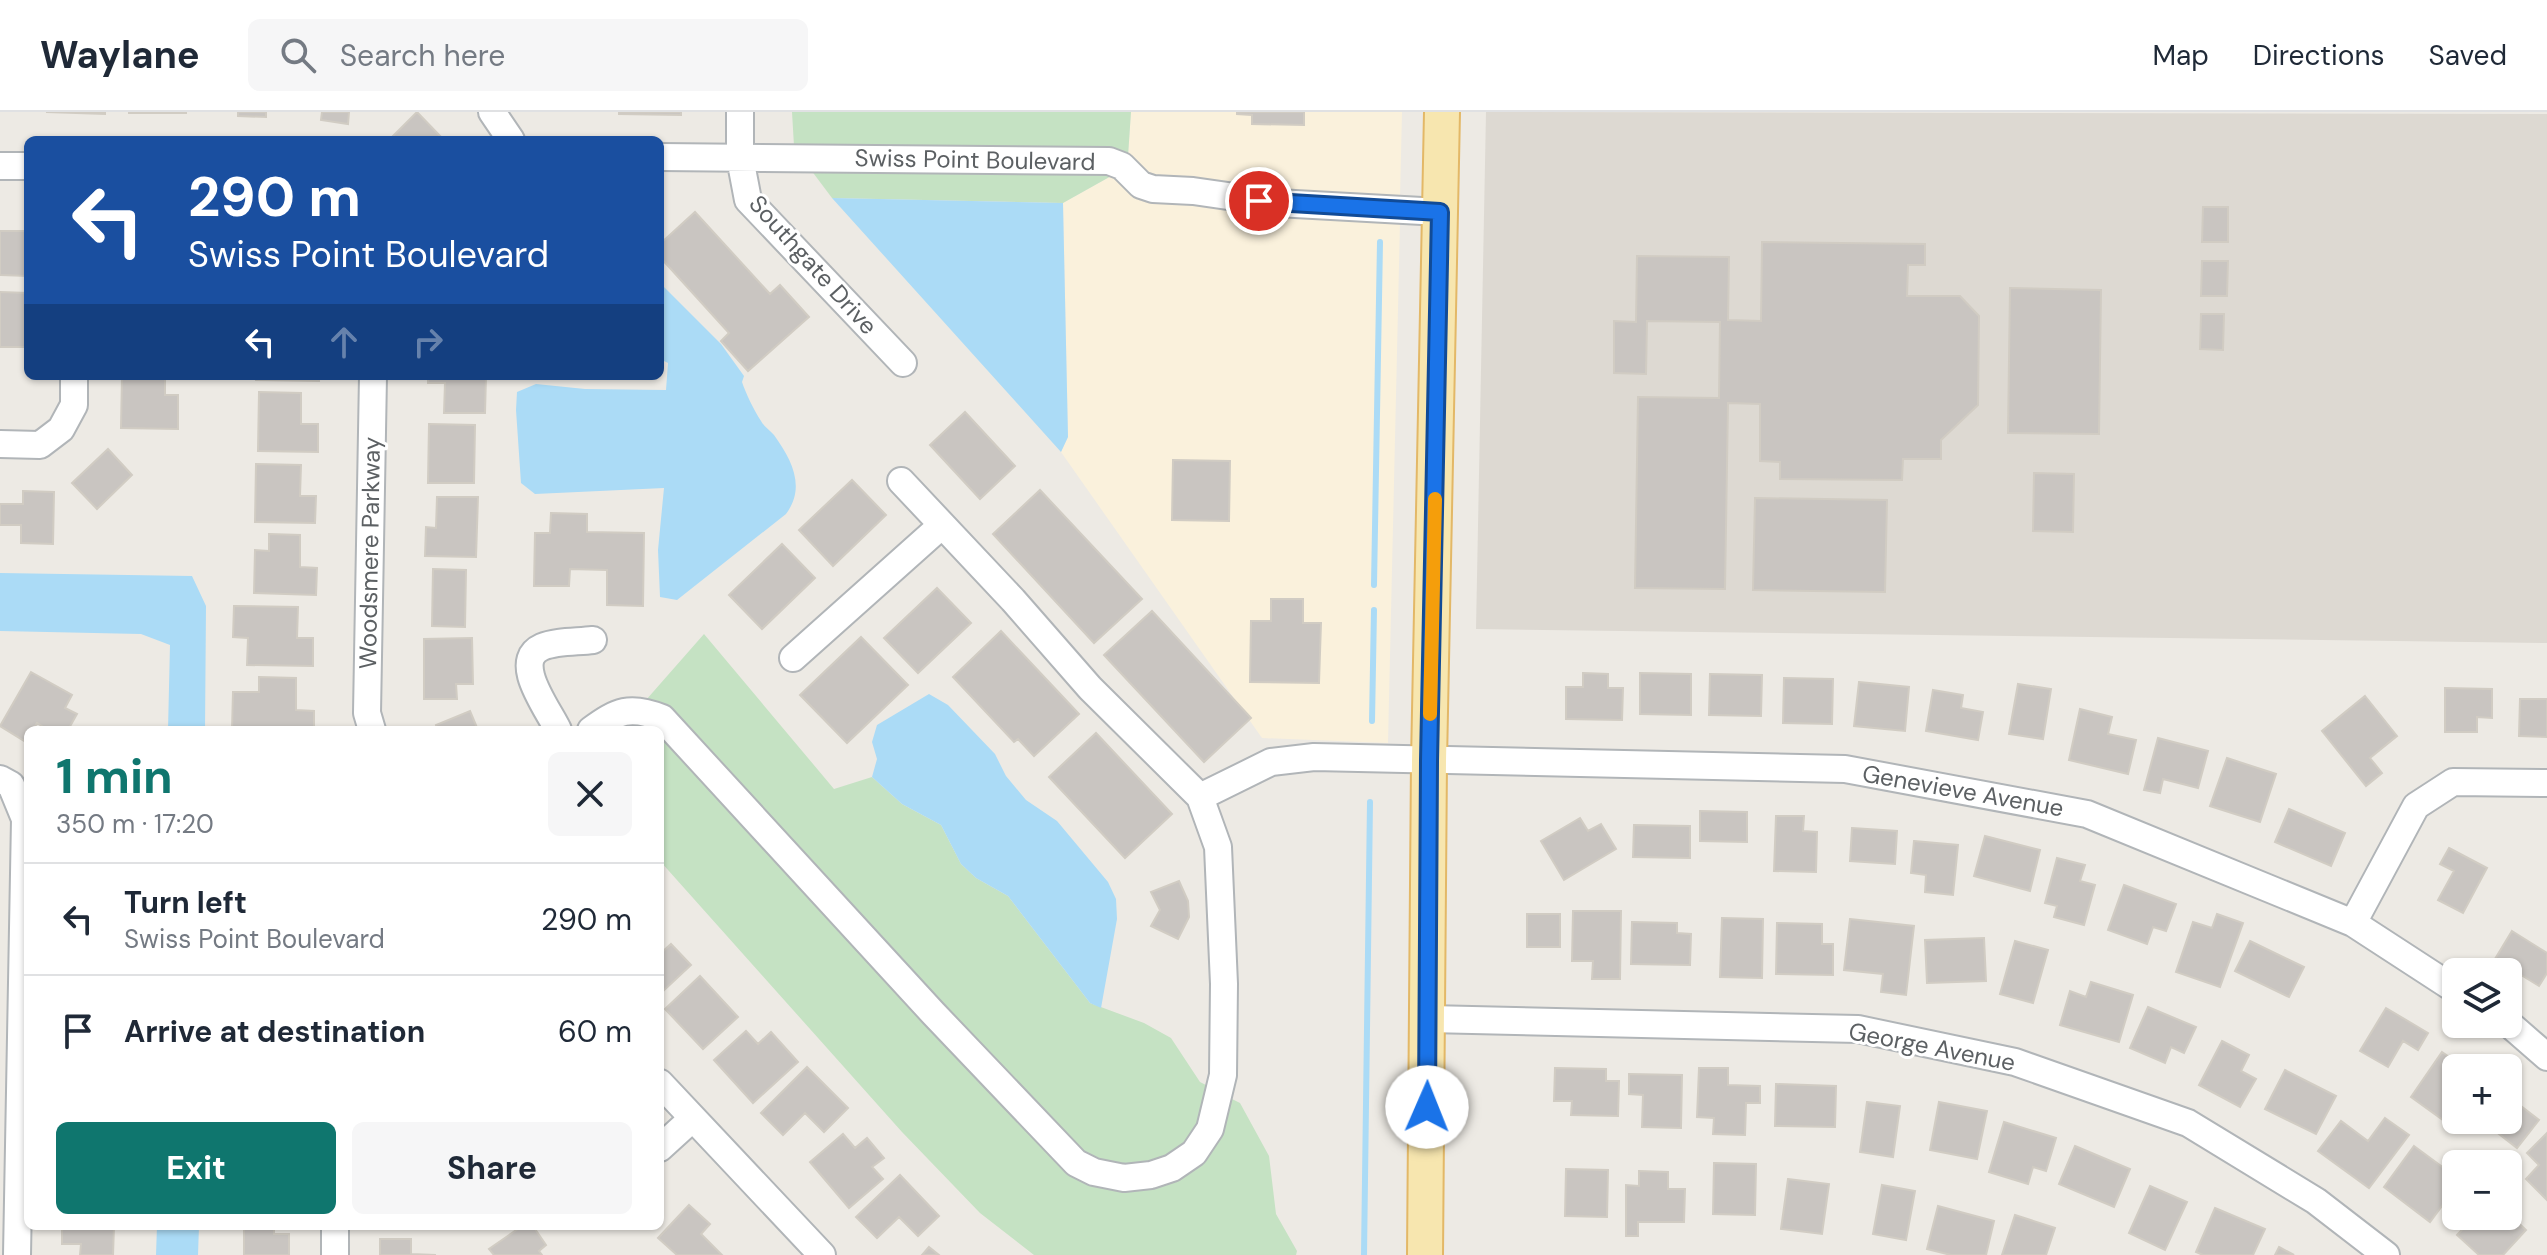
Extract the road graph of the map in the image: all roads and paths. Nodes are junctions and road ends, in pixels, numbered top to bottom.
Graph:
1 (492, 112) edge
2 (740, 112) edge
3 (1442, 112) edge
4 (508, 136) edge
5 (664, 157) edge
6 (740, 158) junction
7 (0, 166) edge
8 (24, 166) edge
9 (1440, 212) junction
10 (903, 363) dead end
11 (74, 380) edge
12 (373, 380) edge
13 (0, 444) edge
14 (901, 481) dead end
15 (942, 525) junction
16 (593, 640) dead end
17 (793, 658) dead end
18 (371, 726) edge
19 (556, 726) edge
20 (596, 726) edge
21 (1429, 761) junction
22 (0, 779) edge
23 (2547, 783) edge
24 (1200, 797) junction
25 (24, 817) edge
26 (24, 874) edge
27 (2353, 923) junction
28 (2442, 981) edge
29 (1429, 1019) junction
30 (2522, 1035) edge
31 (2547, 1057) edge
32 (664, 1087) edge
33 (693, 1118) junction
34 (664, 1144) edge
35 (335, 1230) edge
36 (17, 1255) edge
37 (335, 1255) edge
38 (822, 1255) edge
39 (1425, 1255) edge
40 (2386, 1255) edge

1 - 4 street
2 - 6 street, Southgate Drive
3 - 9 main road
5 - 6 street, Swiss Point Boulevard
6 - 9 street, Swiss Point Boulevard
6 - 10 street, Southgate Drive
7 - 8 street
9 - 21 main road
11 - 13 street
12 - 18 street, Woodsmere Parkway
14 - 15 street
15 - 17 street
15 - 24 street
16 - 19 street
20 - 24 street
21 - 24 street, Genevieve Avenue
21 - 27 street, Genevieve Avenue
21 - 29 main road
22 - 25 street
23 - 27 street
26 - 36 street
27 - 28 street, Genevieve Avenue
29 - 39 main road
29 - 40 street, George Avenue
30 - 31 street
32 - 33 street
33 - 34 street
33 - 38 street
35 - 37 street

